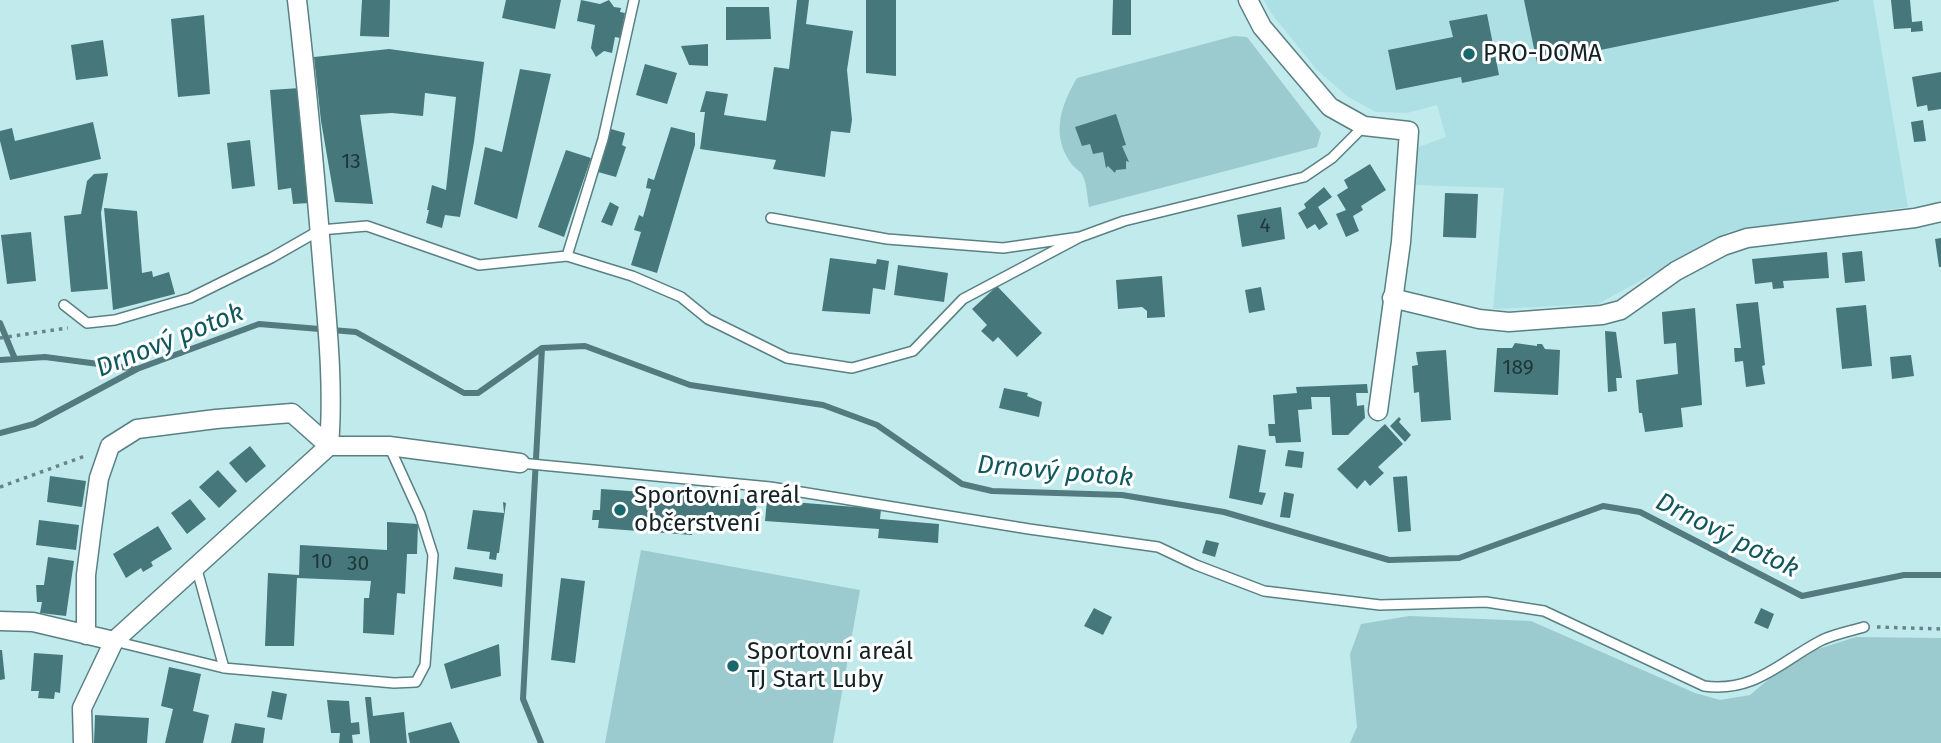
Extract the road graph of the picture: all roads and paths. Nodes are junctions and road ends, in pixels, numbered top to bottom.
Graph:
1 (297, 0) edge
2 (634, 0) edge
3 (1248, 0) edge
4 (1364, 126) junction
5 (1941, 212) edge
6 (771, 218) dead end
7 (320, 230) junction
8 (1080, 237) junction
9 (567, 256) junction
10 (1392, 298) junction
11 (64, 305) dead end
12 (81, 319) junction
13 (0, 338) edge
14 (1378, 411) dead end
15 (110, 446) junction
16 (328, 446) junction
17 (389, 446) junction
18 (520, 463) joint
19 (0, 487) edge
20 (196, 566) junction
21 (0, 621) edge
22 (1864, 627) joint
23 (1941, 629) edge
24 (86, 635) junction
25 (114, 641) junction
26 (224, 668) junction
27 (83, 743) edge

1 - 7 street
2 - 9 lane
3 - 4 street
4 - 8 lane
4 - 10 street
5 - 10 street
6 - 8 lane
7 - 9 lane
7 - 12 lane
7 - 16 street
8 - 9 lane
10 - 14 street
11 - 12 lane
12 - 13 path
15 - 16 street
15 - 19 path
15 - 24 street
16 - 17 street
16 - 20 street
17 - 18 street
17 - 26 lane
18 - 22 lane
20 - 25 street
20 - 26 lane
21 - 24 street
22 - 23 path
24 - 25 street
25 - 26 lane
25 - 27 street

